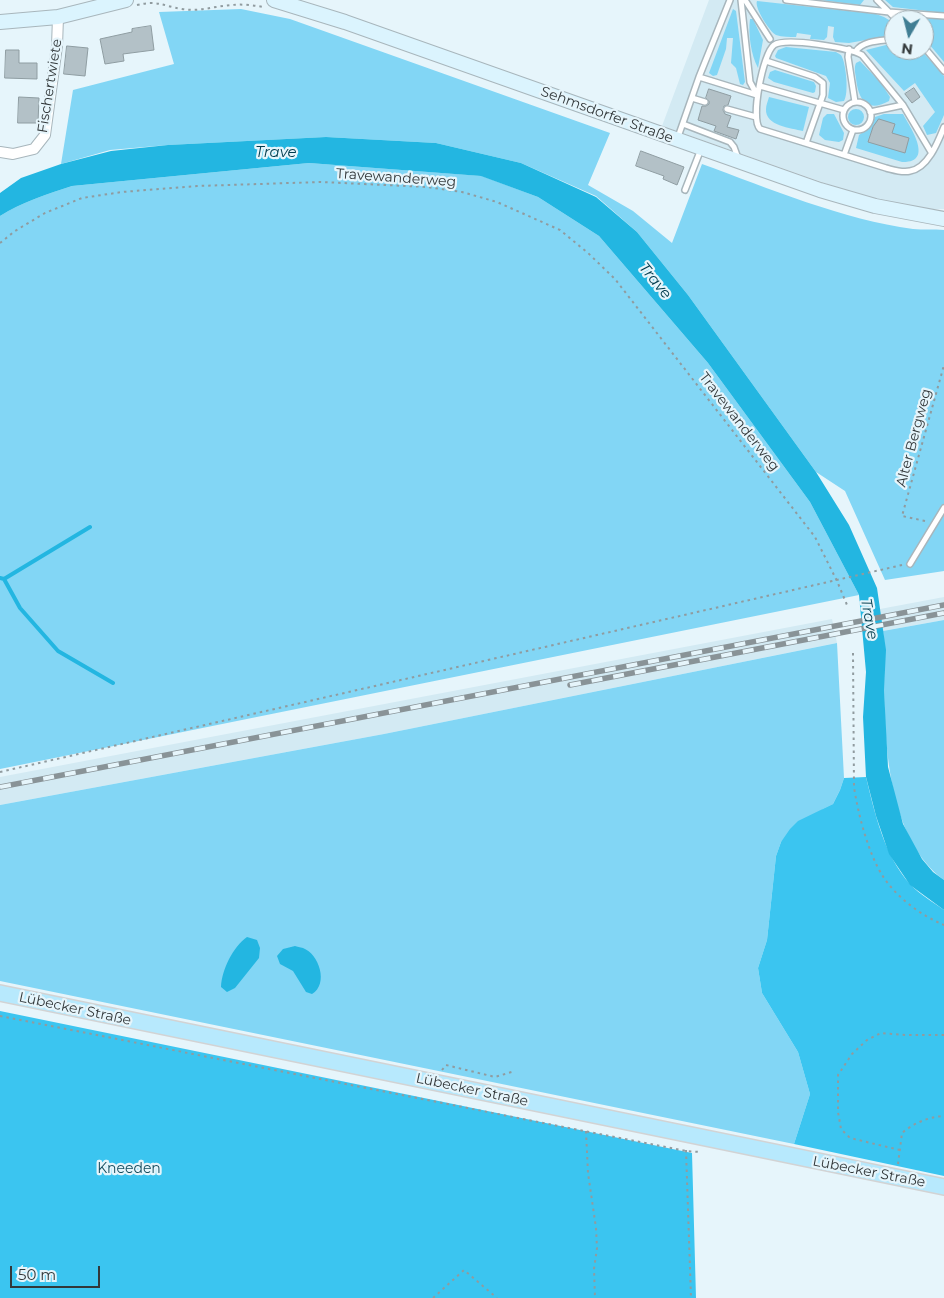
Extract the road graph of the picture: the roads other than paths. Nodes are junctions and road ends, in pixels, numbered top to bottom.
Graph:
1 (126, 0) edge
2 (274, 0) edge
3 (730, 0) edge
4 (741, 0) edge
5 (745, 0) edge
6 (786, 0) edge
7 (876, 0) edge
8 (886, 10) edge
9 (884, 12) edge
10 (58, 16) junction
11 (0, 22) edge
12 (770, 39) dead end
13 (884, 41) edge
14 (849, 49) junction
15 (856, 51) junction
16 (934, 59) edge
17 (766, 61) junction
18 (944, 71) edge
19 (699, 77) junction
20 (760, 86) junction
21 (758, 95) junction
22 (692, 98) junction
23 (705, 102) dead end
24 (855, 102) junction
25 (820, 103) junction
26 (903, 104) junction
27 (727, 109) dead end
28 (844, 110) junction
29 (870, 112) junction
30 (756, 117) junction
31 (683, 124) junction
32 (944, 127) edge
33 (853, 130) junction
34 (676, 140) junction
35 (806, 143) junction
36 (702, 149) junction
37 (0, 152) edge
38 (932, 152) junction
39 (844, 155) junction
40 (740, 163) junction
41 (685, 190) dead end
42 (944, 219) edge
43 (944, 508) edge
44 (910, 564) road end
45 (0, 993) edge
46 (944, 1187) edge

1 - 10 main road
2 - 34 main road, Sehmsdorfer Straße
3 - 19 lane
4 - 21 lane
5 - 12 lane
6 - 9 lane
7 - 8 lane
10 - 11 main road
10 - 37 street, Fischertwiete
13 - 15 lane
14 - 15 lane
14 - 17 lane
14 - 24 lane
15 - 26 lane
16 - 18 lane
17 - 20 lane
17 - 25 lane
19 - 21 lane
19 - 22 lane
20 - 21 lane
20 - 25 lane
21 - 30 lane
22 - 23 lane
22 - 31 lane
24 - 28 lane
24 - 29 lane
25 - 28 lane
25 - 35 lane
26 - 29 lane
26 - 38 lane
27 - 30 lane
28 - 33 lane
29 - 33 lane
30 - 35 lane
31 - 34 lane
31 - 40 lane
32 - 38 lane
33 - 39 lane
34 - 36 main road, Sehmsdorfer Straße
35 - 39 lane
36 - 40 main road, Sehmsdorfer Straße
36 - 41 lane
38 - 39 lane
40 - 42 main road, Sehmsdorfer Straße
43 - 44 lane
45 - 46 main road, Lübecker Straße

